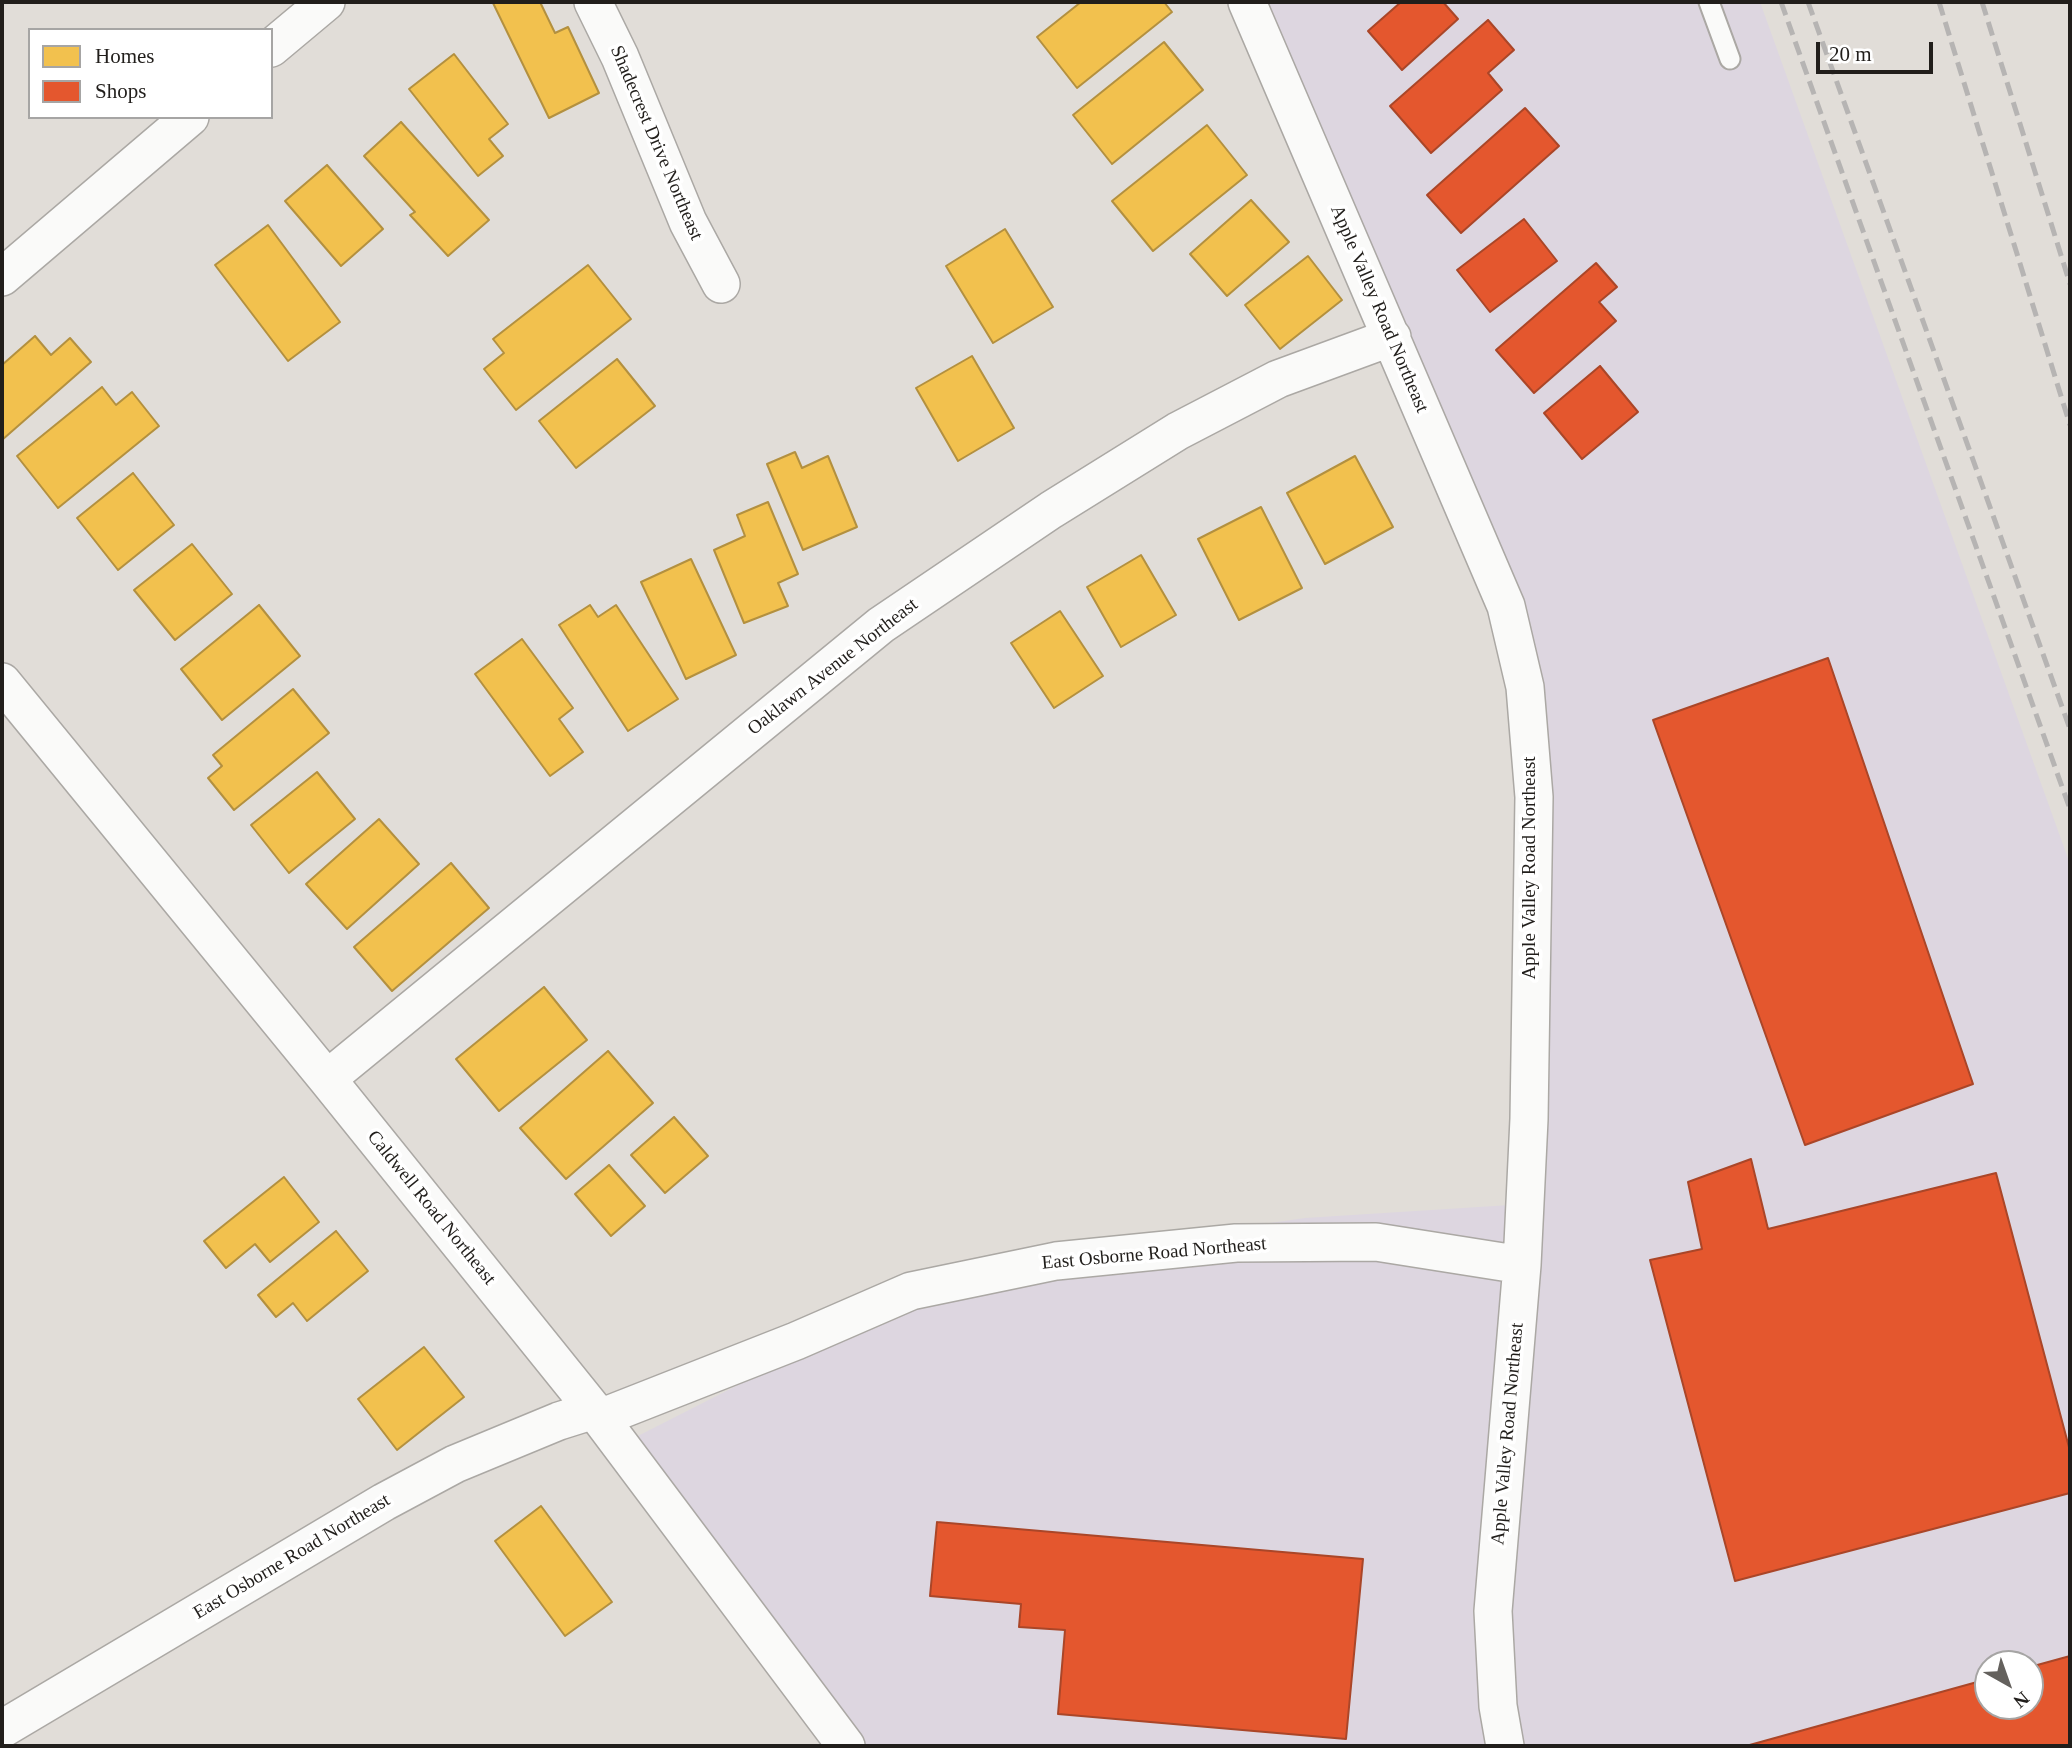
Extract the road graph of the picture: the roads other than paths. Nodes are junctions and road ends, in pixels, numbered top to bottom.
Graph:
1 (326, 2) edge
2 (593, 2) edge
3 (1247, 2) edge
4 (1709, 2) edge
5 (273, 46) edge
6 (1730, 59) dead end
7 (188, 119) edge
8 (2, 277) edge
9 (721, 284) dead end
10 (1392, 337) junction
11 (2, 682) edge
12 (327, 1079) junction
13 (1522, 1265) junction
14 (597, 1414) junction
15 (2, 1728) edge
16 (846, 1746) edge
17 (1505, 1746) edge

1 - 5 street
2 - 9 street, Shadecrest Drive Northeast
3 - 10 street, Apple Valley Road Northeast
4 - 6 lane
7 - 8 street
10 - 12 street, Oaklawn Avenue Northeast
10 - 13 street, Apple Valley Road Northeast
11 - 12 street, Caldwell Road Northeast
12 - 14 street, Caldwell Road Northeast
13 - 14 street, East Osborne Road Northeast
13 - 17 street, Apple Valley Road Northeast
14 - 15 street, East Osborne Road Northeast
14 - 16 street, Caldwell Road Northeast

